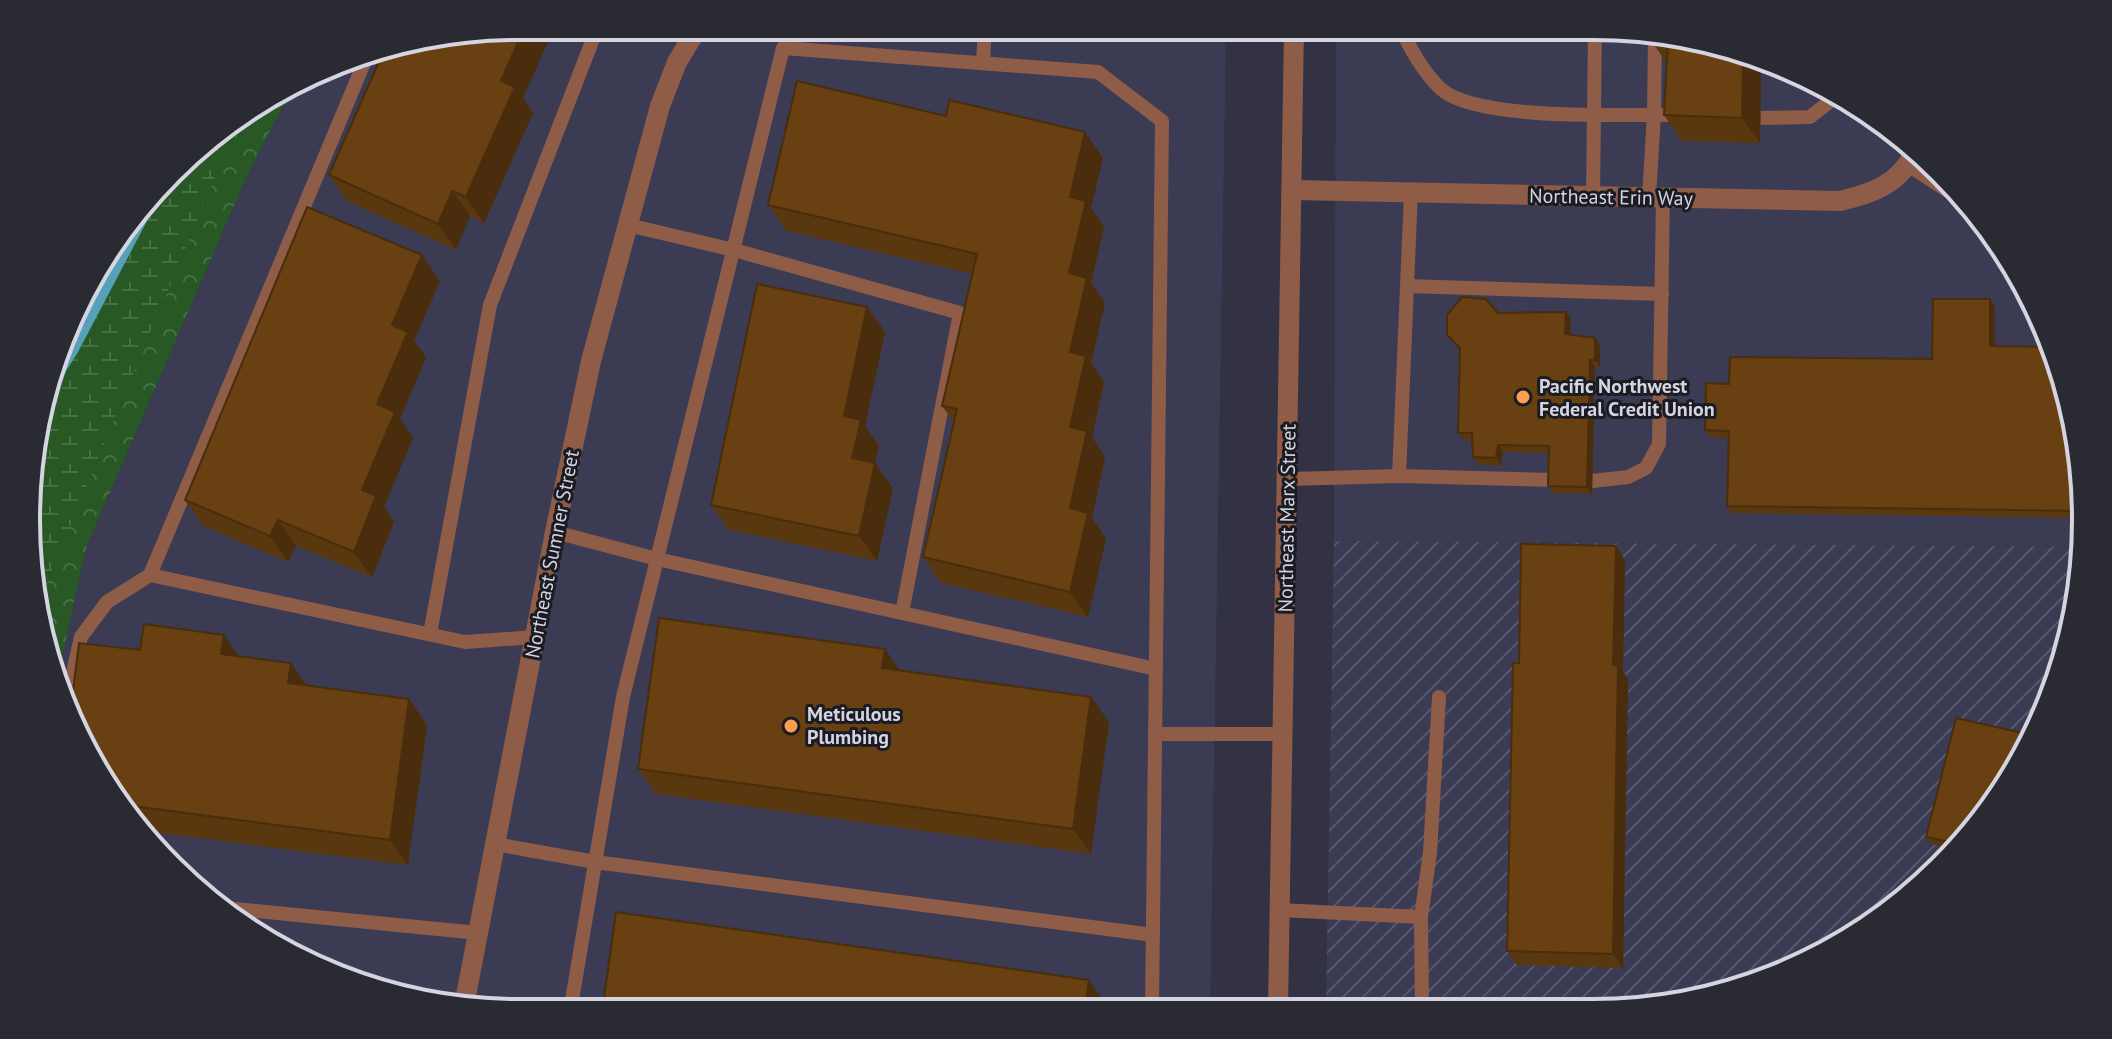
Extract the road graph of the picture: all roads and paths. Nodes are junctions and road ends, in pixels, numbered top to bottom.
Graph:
1 (593, 40) edge
2 (690, 40) edge
3 (984, 40) edge
4 (1294, 40) edge
5 (1408, 40) edge
6 (1595, 40) edge
7 (1655, 44) edge
8 (983, 63) junction
9 (363, 66) edge
10 (1829, 102) edge
11 (1654, 114) junction
12 (1595, 115) junction
13 (1683, 115) edge
14 (1760, 118) dead end
15 (1911, 160) edge
16 (1293, 190) junction
17 (1411, 192) junction
18 (1593, 196) junction
19 (1656, 198) junction
20 (628, 225) junction
21 (734, 250) junction
22 (1407, 286) junction
23 (1662, 294) junction
24 (1399, 476) junction
25 (1288, 479) junction
26 (1553, 480) edge
27 (1592, 481) dead end
28 (555, 532) junction
29 (657, 559) junction
30 (150, 575) junction
31 (902, 613) junction
32 (430, 634) junction
33 (535, 637) junction
34 (1156, 669) junction
35 (70, 687) edge
36 (1439, 697) dead end
37 (1155, 734) junction
38 (1283, 734) junction
39 (495, 844) junction
40 (595, 862) junction
41 (241, 910) edge
42 (1280, 910) junction
43 (1421, 917) junction
44 (478, 933) junction
45 (1153, 935) junction
46 (466, 996) edge
47 (572, 999) edge
48 (1152, 999) edge
49 (1278, 999) edge
50 (1422, 999) edge

1 - 32 lane
2 - 20 street, Northeast Sumner Street
3 - 8 lane
4 - 16 street, Northeast Marx Street
5 - 12 lane
6 - 12 lane
7 - 11 lane
8 - 21 lane
8 - 34 lane
9 - 30 lane
10 - 14 lane
11 - 12 lane
11 - 13 lane
11 - 19 lane
12 - 18 lane
15 - 19 street, Northeast Erin Way
16 - 17 street, Northeast Erin Way
16 - 25 street, Northeast Marx Street
17 - 18 street, Northeast Erin Way
17 - 22 lane
18 - 19 street, Northeast Erin Way
19 - 23 lane
20 - 21 lane
20 - 28 street, Northeast Sumner Street
21 - 29 lane
21 - 31 lane
22 - 23 lane
22 - 24 lane
23 - 27 lane
24 - 25 lane
24 - 26 lane
25 - 38 street, Northeast Marx Street
28 - 29 lane
28 - 33 street, Northeast Sumner Street
29 - 31 lane
29 - 40 lane
30 - 32 lane
30 - 35 lane
31 - 34 lane
32 - 33 lane
33 - 39 street, Northeast Sumner Street
34 - 37 lane
36 - 43 lane
37 - 38 lane
37 - 45 lane
38 - 42 street, Northeast Marx Street
39 - 40 lane
39 - 44 street, Northeast Sumner Street
40 - 45 lane
40 - 47 lane
41 - 44 lane
42 - 43 lane
42 - 49 street, Northeast Marx Street
43 - 50 lane
44 - 46 street, Northeast Sumner Street
45 - 48 lane

